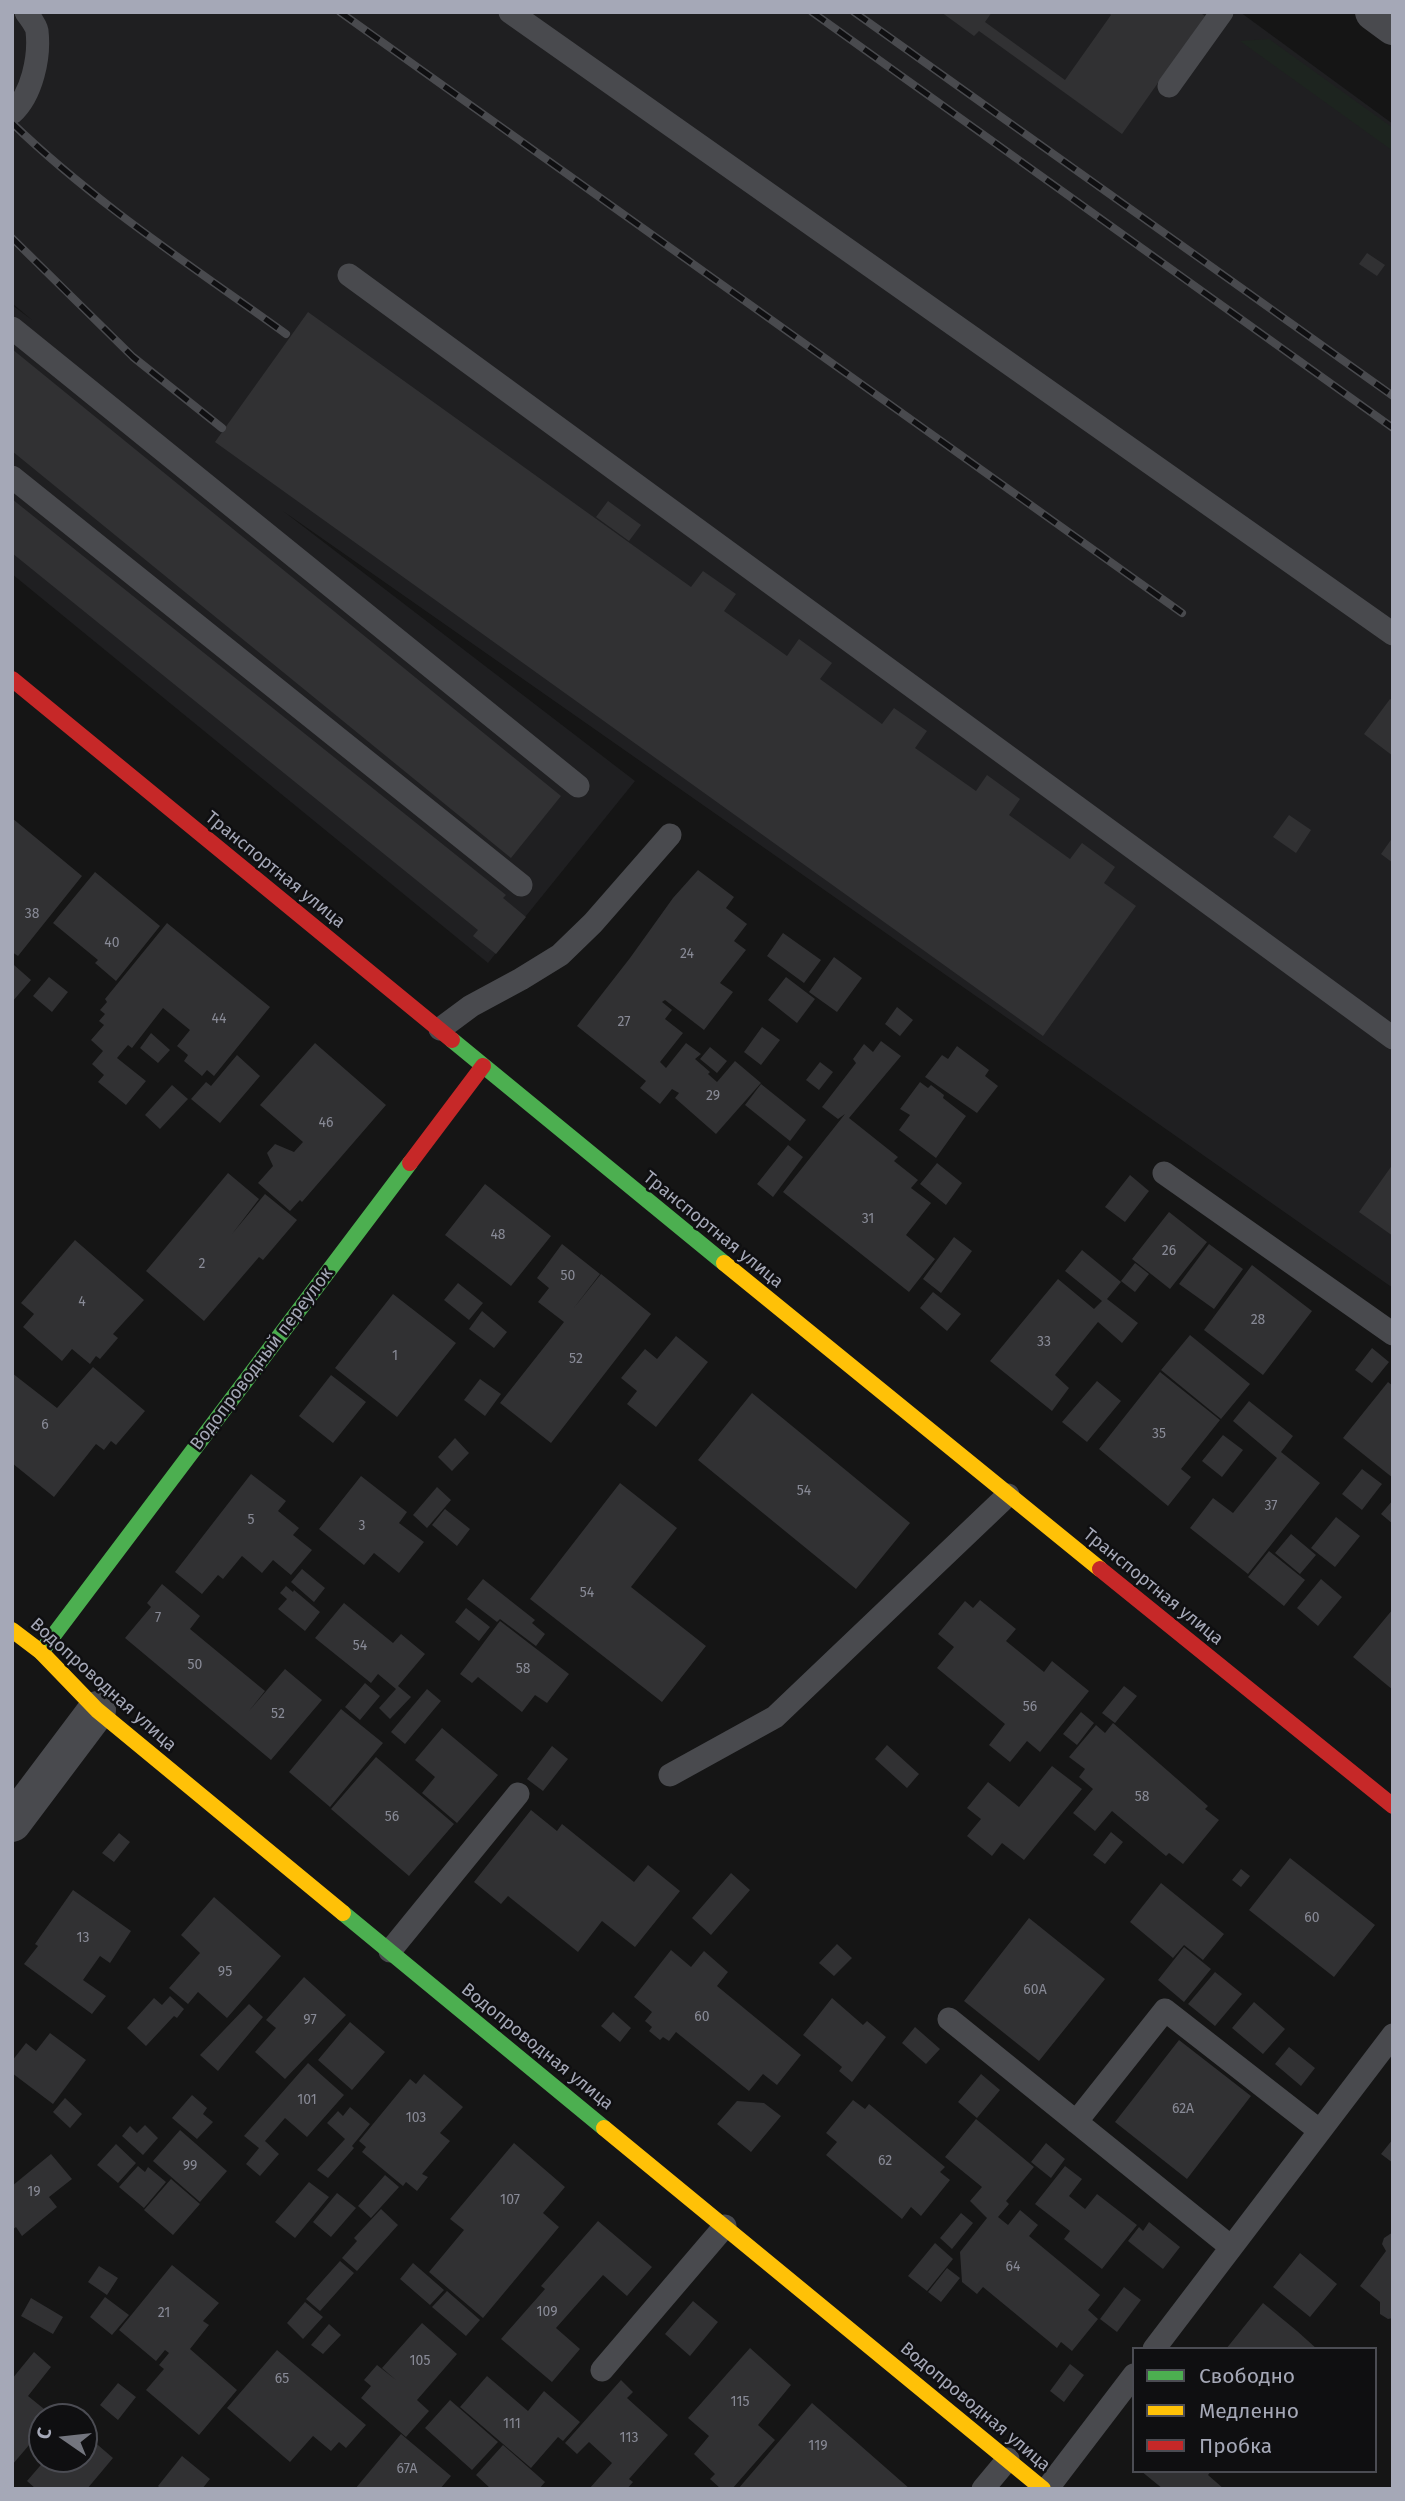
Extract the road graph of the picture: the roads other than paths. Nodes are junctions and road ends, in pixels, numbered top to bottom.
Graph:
1 (26, 12) edge
2 (510, 12) edge
3 (1222, 12) edge
4 (1374, 12) edge
5 (1393, 26) edge
6 (1169, 86) dead end
7 (12, 113) edge
8 (349, 275) dead end
9 (12, 328) edge
10 (12, 477) edge
11 (1393, 634) edge
12 (12, 679) edge
13 (578, 786) dead end
14 (670, 835) dead end
15 (521, 885) dead end
16 (440, 1029) junction
17 (1393, 1038) edge
18 (483, 1066) junction
19 (1164, 1173) dead end
20 (1393, 1334) edge
21 (1008, 1494) junction
22 (12, 1630) edge
23 (41, 1652) junction
24 (97, 1710) junction
25 (670, 1775) dead end
26 (518, 1794) dead end
27 (1393, 1806) edge
28 (12, 1823) edge
29 (390, 1951) junction
30 (949, 2019) dead end
31 (1393, 2035) edge
32 (1076, 2122) junction
33 (1320, 2130) junction
34 (725, 2226) junction
35 (1231, 2247) junction
36 (1156, 2347) edge
37 (602, 2370) dead end
38 (1132, 2378) edge
39 (1008, 2459) junction
40 (983, 2489) edge
41 (1045, 2489) edge

1 - 7 lane
2 - 11 lane
3 - 6 lane
4 - 5 street
8 - 17 lane
9 - 13 lane
10 - 15 lane
12 - 16 street, Транспортная улица
14 - 16 lane
16 - 18 street, Транспортная улица
18 - 21 street, Транспортная улица
18 - 23 street, Водопроводный переулок
19 - 20 lane
21 - 25 lane
21 - 27 street, Транспортная улица
22 - 23 street, Водопроводная улица
23 - 24 street, Водопроводная улица
24 - 28 street
24 - 29 street, Водопроводная улица
26 - 29 lane
29 - 34 street, Водопроводная улица
30 - 32 lane
31 - 33 lane
32 - 33 lane
32 - 35 lane
33 - 35 lane
34 - 37 lane
34 - 39 street, Водопроводная улица
35 - 36 lane
38 - 41 lane
39 - 40 lane
39 - 41 street, Водопроводная улица

